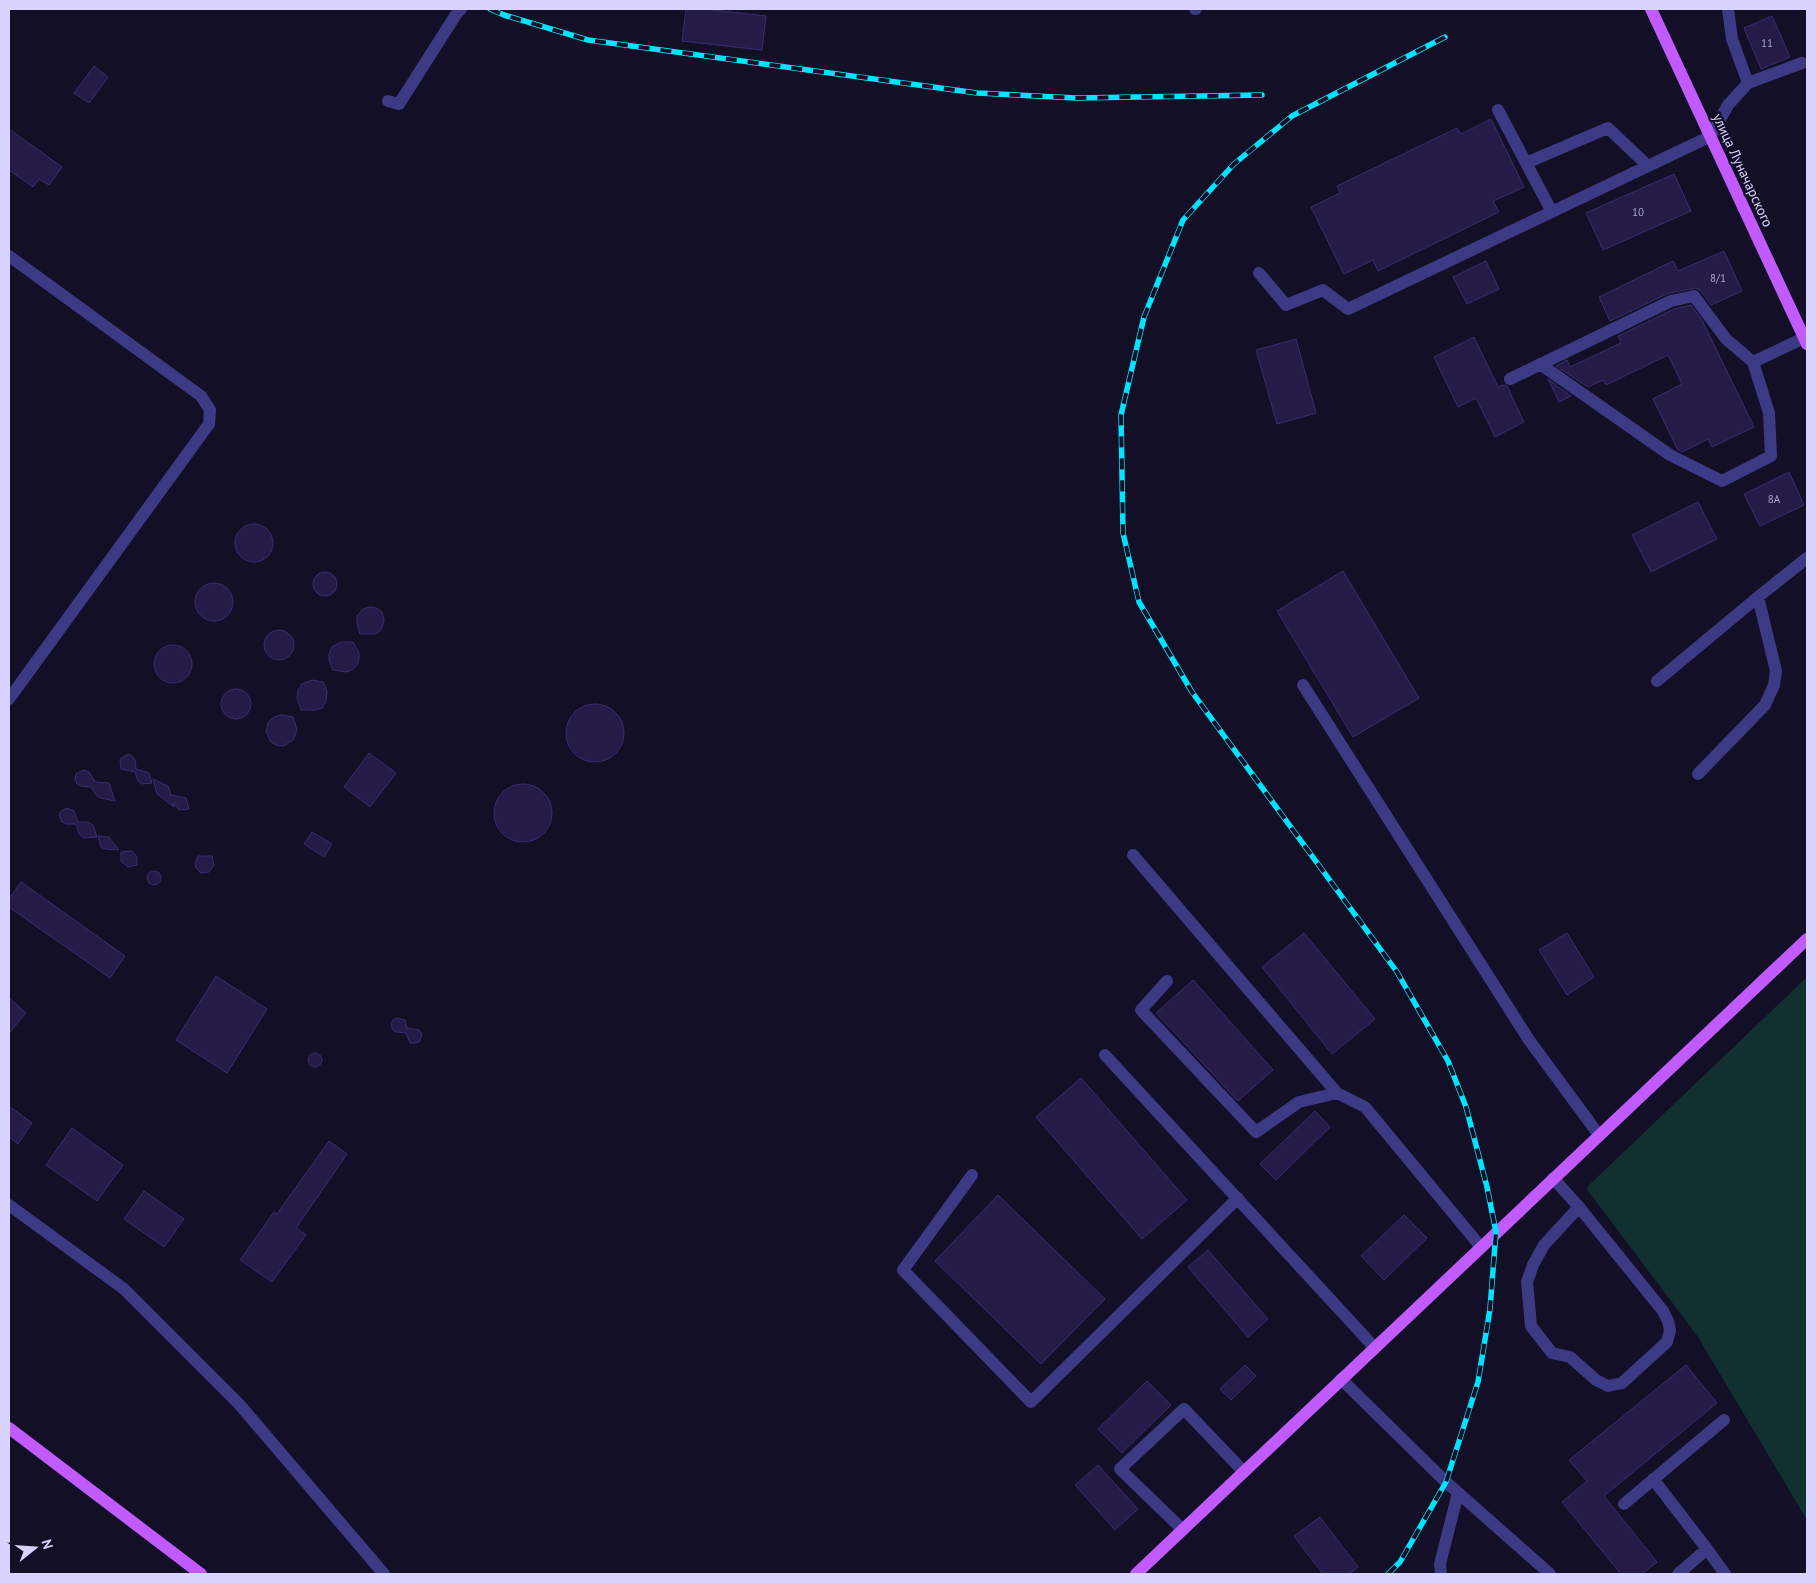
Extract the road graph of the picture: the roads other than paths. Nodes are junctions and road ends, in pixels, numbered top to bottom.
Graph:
1 (461, 9) edge
2 (1651, 9) edge
3 (1728, 9) edge
4 (1802, 63) dead end
5 (1748, 83) junction
6 (388, 101) dead end
7 (1498, 110) dead end
8 (1711, 136) junction
9 (1526, 163) junction
10 (1648, 166) junction
11 (1552, 212) junction
12 (9, 256) edge
13 (1259, 273) dead end
14 (1806, 341) edge
15 (1753, 362) junction
16 (1540, 364) junction
17 (1510, 379) dead end
18 (1807, 558) edge
19 (1758, 597) junction
20 (1657, 680) dead end
21 (1303, 685) dead end
22 (9, 699) edge
23 (1698, 774) dead end
24 (1133, 855) dead end
25 (1807, 939) edge
26 (1167, 981) dead end
27 (1105, 1055) dead end
28 (1338, 1093) junction
29 (1600, 1135) junction
30 (972, 1175) dead end
31 (1553, 1178) junction
32 (1238, 1198) junction
33 (9, 1205) edge
34 (1579, 1207) junction
35 (1481, 1247) junction
36 (1375, 1348) junction
37 (1342, 1379) junction
38 (1724, 1420) dead end
39 (9, 1428) edge
40 (1244, 1472) junction
41 (1653, 1479) junction
42 (1458, 1493) junction
43 (1624, 1504) dead end
44 (1183, 1530) junction
45 (1707, 1549) junction
46 (1544, 1572) edge
47 (201, 1574) edge
48 (384, 1574) edge
49 (1136, 1574) edge
50 (1441, 1574) edge
51 (1678, 1574) edge
52 (1725, 1574) edge

1 - 6 street
2 - 8 main road, улица Луначарского
3 - 5 street
4 - 5 street
5 - 8 street
7 - 9 street
8 - 10 street
8 - 14 main road, улица Луначарского
9 - 10 street
9 - 11 street
10 - 11 street
11 - 13 street
12 - 22 street
14 - 15 street
15 - 16 street
15 - 16 street
16 - 17 street
18 - 19 street
19 - 20 street
19 - 23 street
21 - 29 street
24 - 28 street
25 - 29 main road
26 - 28 street
27 - 32 street
28 - 35 street
29 - 31 main road
30 - 32 street
31 - 34 street
31 - 35 main road
32 - 36 street
33 - 48 street
34 - 34 street
35 - 36 main road
36 - 37 main road
37 - 40 main road
37 - 42 street
38 - 41 street
39 - 47 main road
40 - 44 main road
40 - 44 street
41 - 43 street
41 - 45 street
42 - 46 street
42 - 50 street
44 - 49 main road
45 - 51 street
45 - 52 street

